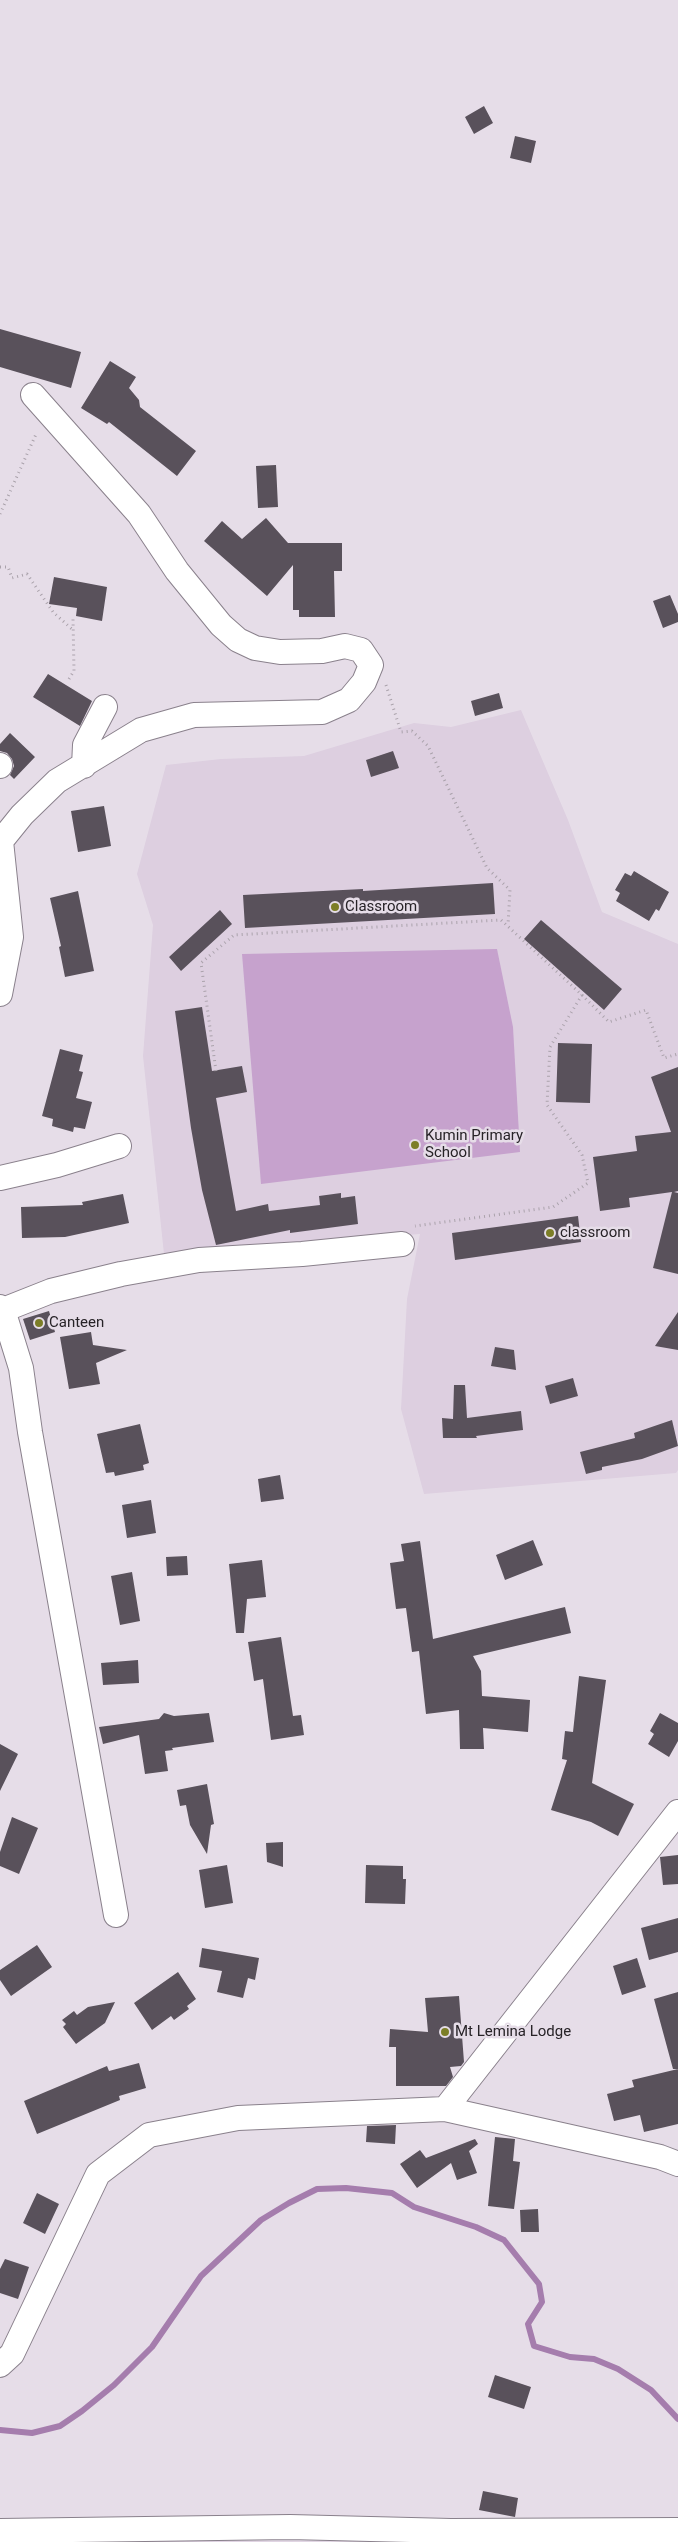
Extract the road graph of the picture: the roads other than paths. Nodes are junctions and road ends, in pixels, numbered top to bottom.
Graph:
1 (33, 395) dead end
2 (104, 707) dead end
3 (84, 766) junction
4 (0, 840) edge
5 (0, 994) edge
6 (118, 1146) dead end
7 (0, 1178) edge
8 (407, 1235) road end
9 (1, 1312) edge
10 (678, 1812) edge
11 (116, 1915) dead end
12 (445, 2109) junction
13 (678, 2164) edge
14 (0, 2365) edge
15 (678, 2530) edge
16 (0, 2531) edge

1 - 3 street
2 - 3 street
3 - 4 street
4 - 5 street
6 - 7 street
8 - 9 street
9 - 11 street
10 - 12 street
12 - 13 street
12 - 14 street
15 - 16 street

